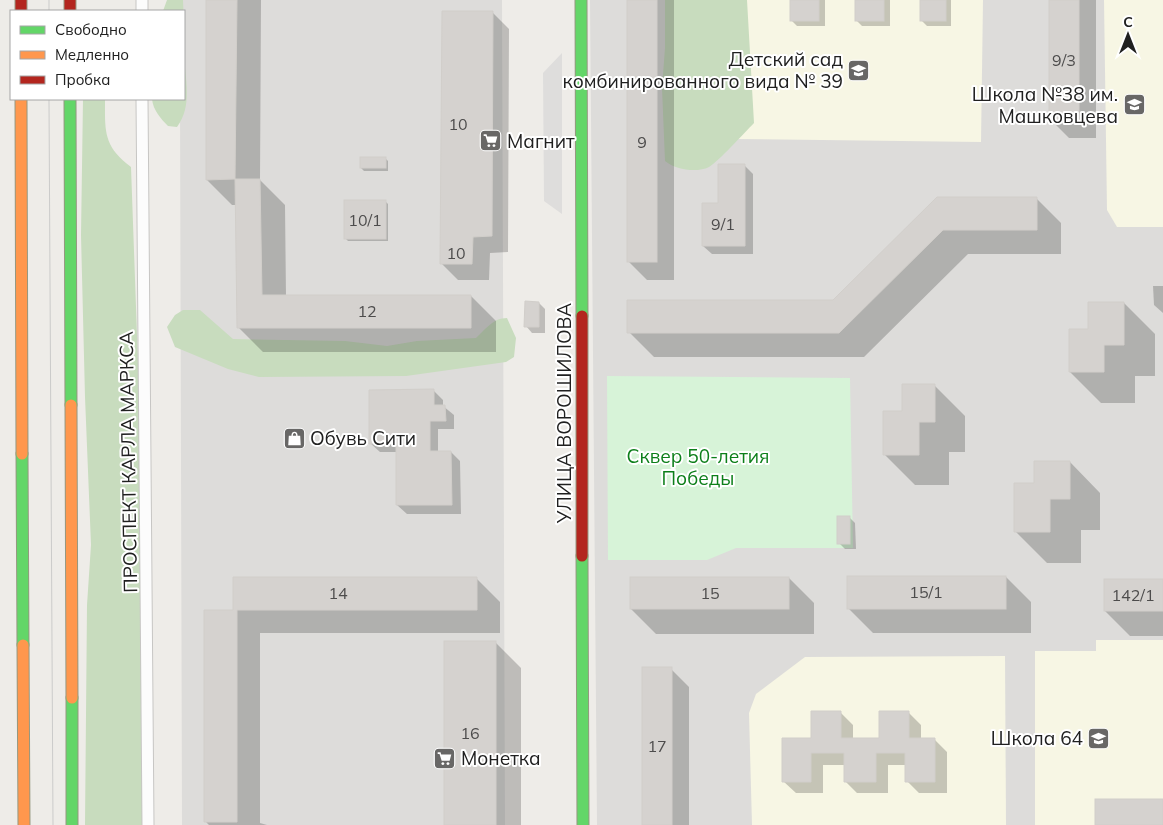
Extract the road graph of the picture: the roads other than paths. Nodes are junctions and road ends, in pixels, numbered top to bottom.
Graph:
1 (580, 0) edge
2 (21, 100) edge
3 (70, 100) edge
4 (142, 100) edge
5 (24, 825) edge
6 (72, 825) edge
7 (148, 825) edge
8 (583, 825) edge

1 - 8 main road, УЛИЦА ВОРОШИЛОВА
2 - 5 main road
3 - 6 main road
4 - 7 street, ПРОСПЕКТ КАРЛА МАРКСА

